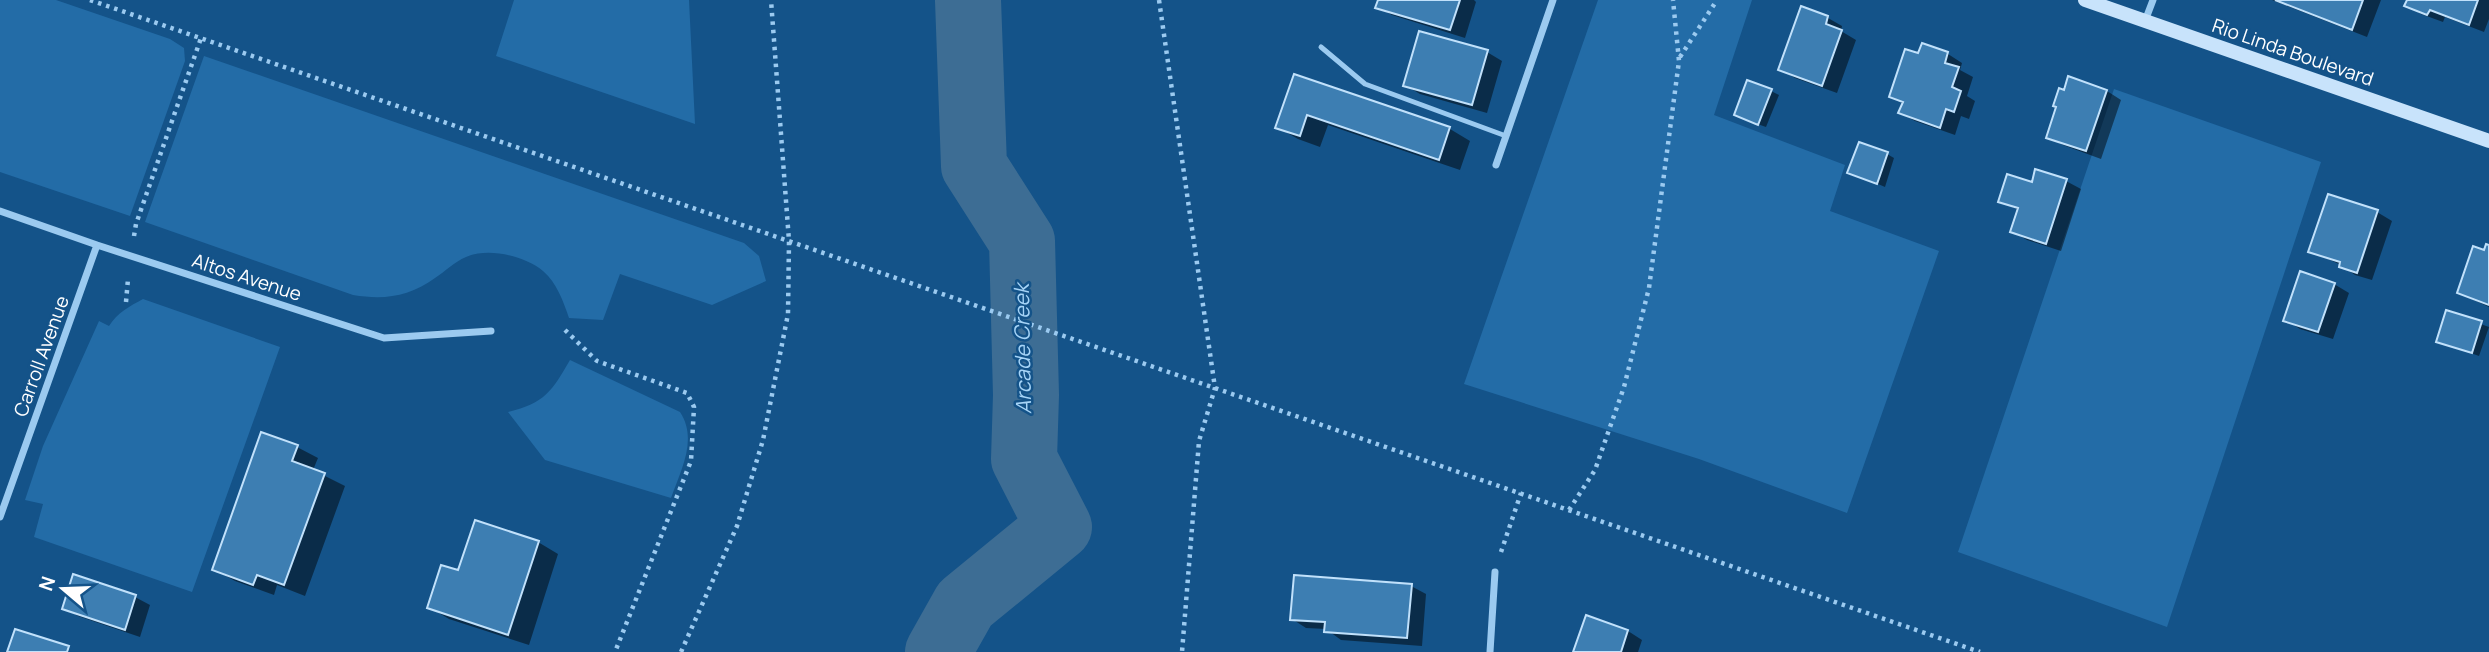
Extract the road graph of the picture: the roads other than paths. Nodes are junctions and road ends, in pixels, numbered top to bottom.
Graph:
1 (1553, 0) edge
2 (2085, 0) edge
3 (2152, 0) edge
4 (2145, 21) junction
5 (1321, 47) dead end
6 (1506, 136) junction
7 (2489, 141) edge
8 (1496, 165) dead end
9 (0, 211) edge
10 (97, 245) junction
11 (491, 331) dead end
12 (0, 517) edge
13 (1495, 572) road end
14 (1490, 652) edge

1 - 6 street
2 - 4 main road, Rio Linda Boulevard
3 - 4 street
4 - 7 main road, Rio Linda Boulevard
5 - 6 lane
6 - 8 street
9 - 10 street, Altos Avenue
10 - 11 street, Altos Avenue
10 - 12 street, Carroll Avenue
13 - 14 street

